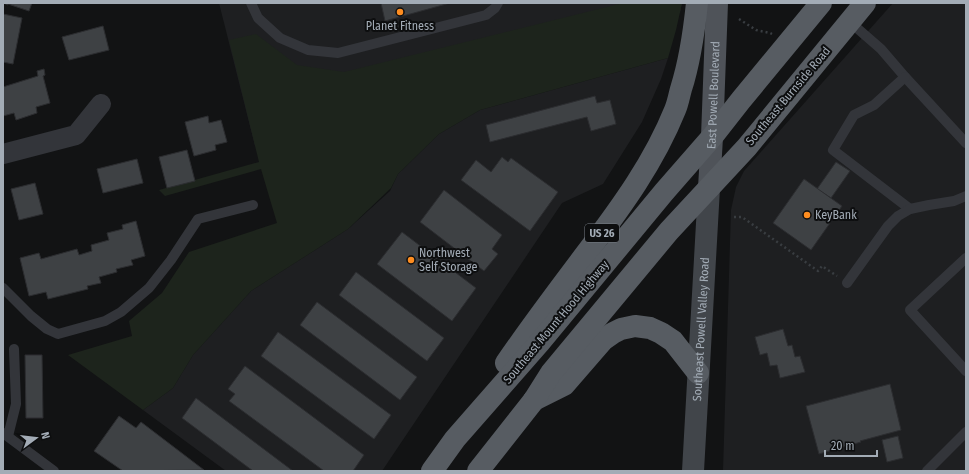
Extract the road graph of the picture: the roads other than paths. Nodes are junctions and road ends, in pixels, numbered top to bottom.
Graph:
1 (250, 3) edge
2 (498, 3) edge
3 (697, 3) edge
4 (717, 3) edge
5 (821, 3) edge
6 (866, 3) edge
7 (850, 22) junction
8 (905, 77) junction
9 (101, 104) dead end
10 (712, 137) junction
11 (966, 143) edge
12 (3, 154) edge
13 (709, 188) junction
14 (966, 196) edge
15 (253, 205) dead end
16 (910, 209) junction
17 (966, 258) edge
18 (847, 284) road end
19 (3, 288) edge
20 (14, 349) dead end
21 (966, 371) edge
22 (698, 374) junction
23 (534, 400) junction
24 (966, 432) edge
25 (5, 435) edge
26 (455, 439) junction
27 (54, 471) edge
28 (432, 471) edge
29 (478, 471) edge
30 (693, 471) edge
31 (927, 471) edge

1 - 2 lane
3 - 26 highway, US 26
4 - 10 main road, East Powell Boulevard
5 - 10 highway
6 - 7 highway, Southeast Burnside Road
7 - 8 lane
7 - 13 highway, Southeast Burnside Road
8 - 11 lane
8 - 16 lane
9 - 12 street
10 - 13 main road, East Powell Boulevard
10 - 26 highway, Southeast Mount Hood Highway
13 - 22 main road, Southeast Powell Valley Road
13 - 23 highway
14 - 16 lane
15 - 19 lane
16 - 18 lane
17 - 21 lane
20 - 25 lane
22 - 23 highway
22 - 30 main road, Southeast Powell Valley Road
23 - 29 highway
24 - 31 lane
25 - 27 lane
26 - 28 highway, Southeast Mount Hood Highway / US 26

